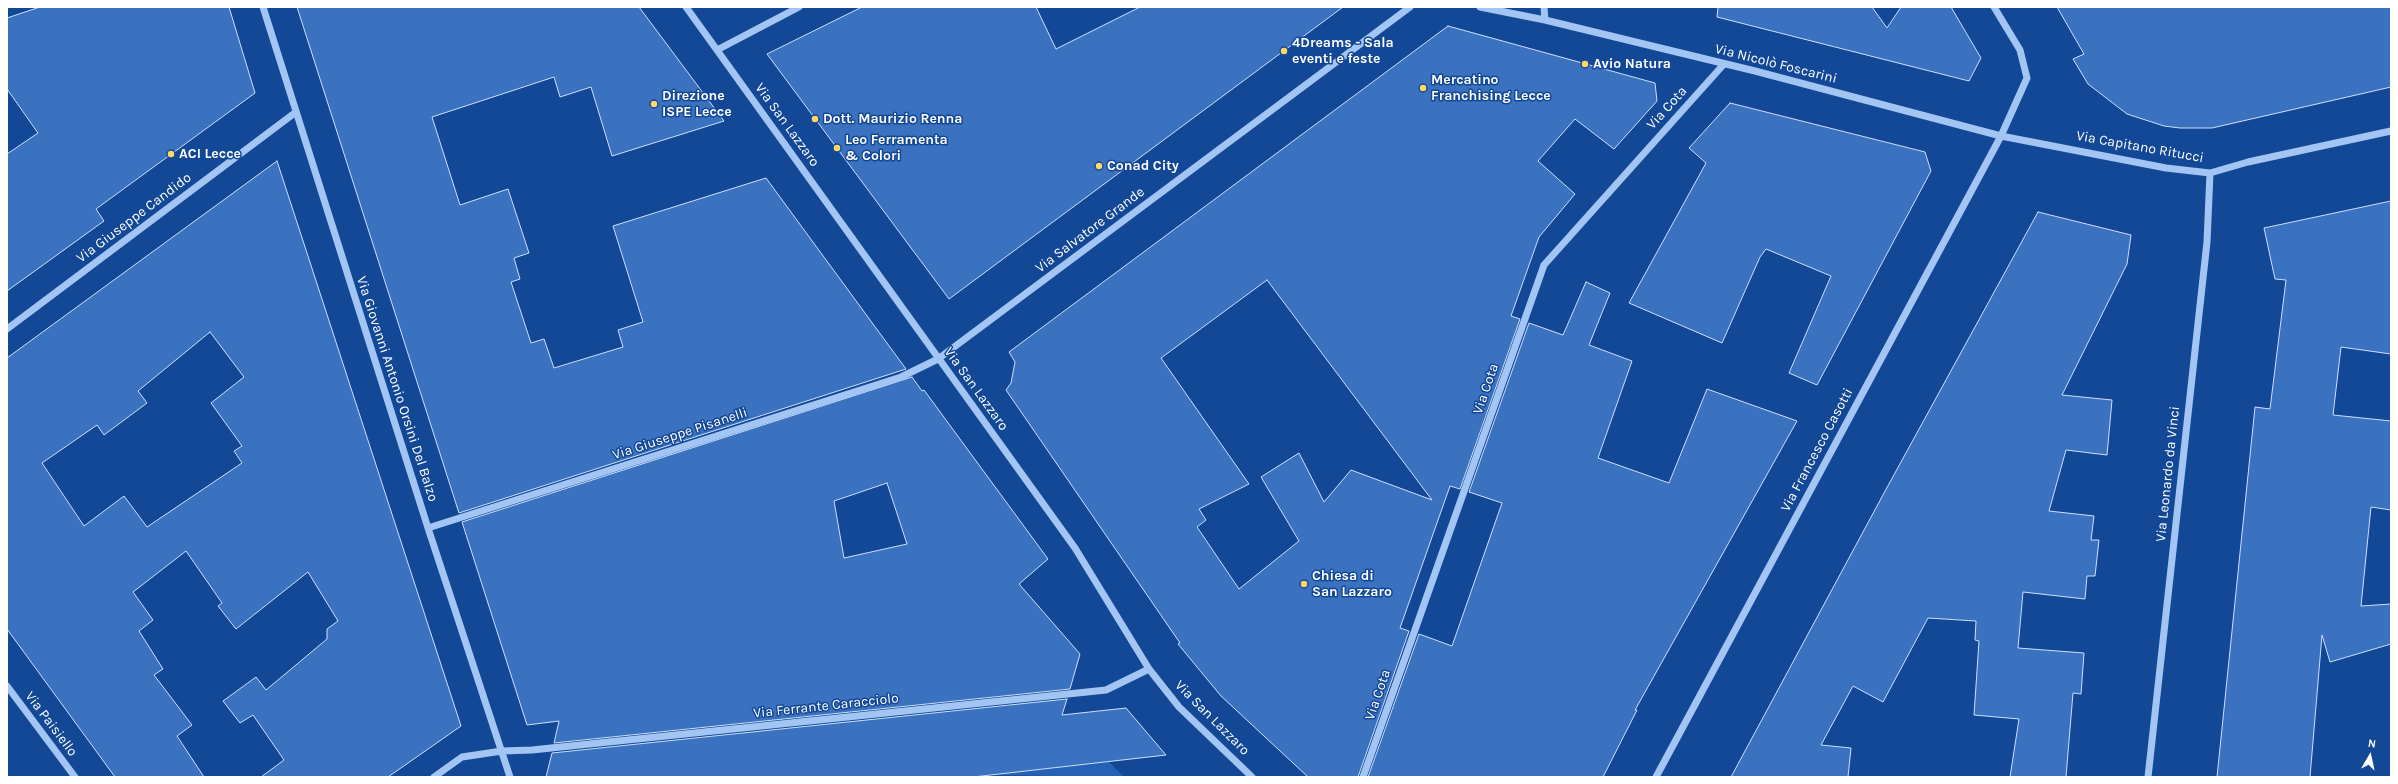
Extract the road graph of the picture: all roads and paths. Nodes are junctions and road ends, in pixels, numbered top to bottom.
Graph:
1 (263, 7) edge
2 (686, 7) edge
3 (799, 7) edge
4 (1410, 7) edge
5 (1480, 7) edge
6 (1544, 7) edge
7 (1994, 7) edge
8 (1545, 20) junction
9 (717, 50) junction
10 (1724, 64) junction
11 (296, 112) junction
12 (2391, 131) edge
13 (2001, 136) junction
14 (2210, 173) junction
15 (7, 328) edge
16 (938, 359) junction
17 (428, 528) junction
18 (1149, 669) junction
19 (7, 686) edge
20 (502, 751) junction
21 (74, 777) edge
22 (434, 777) edge
23 (510, 777) edge
24 (1252, 777) edge
25 (1363, 777) edge
26 (1656, 777) edge
27 (2148, 777) edge

1 - 11 street, Via Giovanni Antonio Orsini Del Balzo
2 - 9 street, Via San Lazzaro
3 - 9 street
4 - 16 street, Via Salvatore Grande
5 - 8 street, Via Nicolò Foscarini
6 - 8 street
7 - 13 street, Via Francesco Casotti
8 - 10 street, Via Nicolò Foscarini
9 - 16 street, Via San Lazzaro
10 - 13 street, Via Nicolò Foscarini
10 - 25 street, Via Cota
11 - 15 street, Via Giuseppe Candido
11 - 17 street, Via Giovanni Antonio Orsini Del Balzo
12 - 14 street, Via Capitano Ritucci
13 - 14 street, Via Capitano Ritucci
13 - 26 street, Via Francesco Casotti
14 - 27 street, Via Leonardo da Vinci
16 - 17 street, Via Giuseppe Pisanelli
16 - 18 street, Via San Lazzaro
17 - 20 street, Via Giovanni Antonio Orsini Del Balzo
18 - 20 street, Via Ferrante Caracciolo
18 - 24 street, Via San Lazzaro
19 - 21 street, Via Paisiello
20 - 22 street, Via Ferrante Caracciolo
20 - 23 street, Via Giovanni Antonio Orsini Del Balzo

